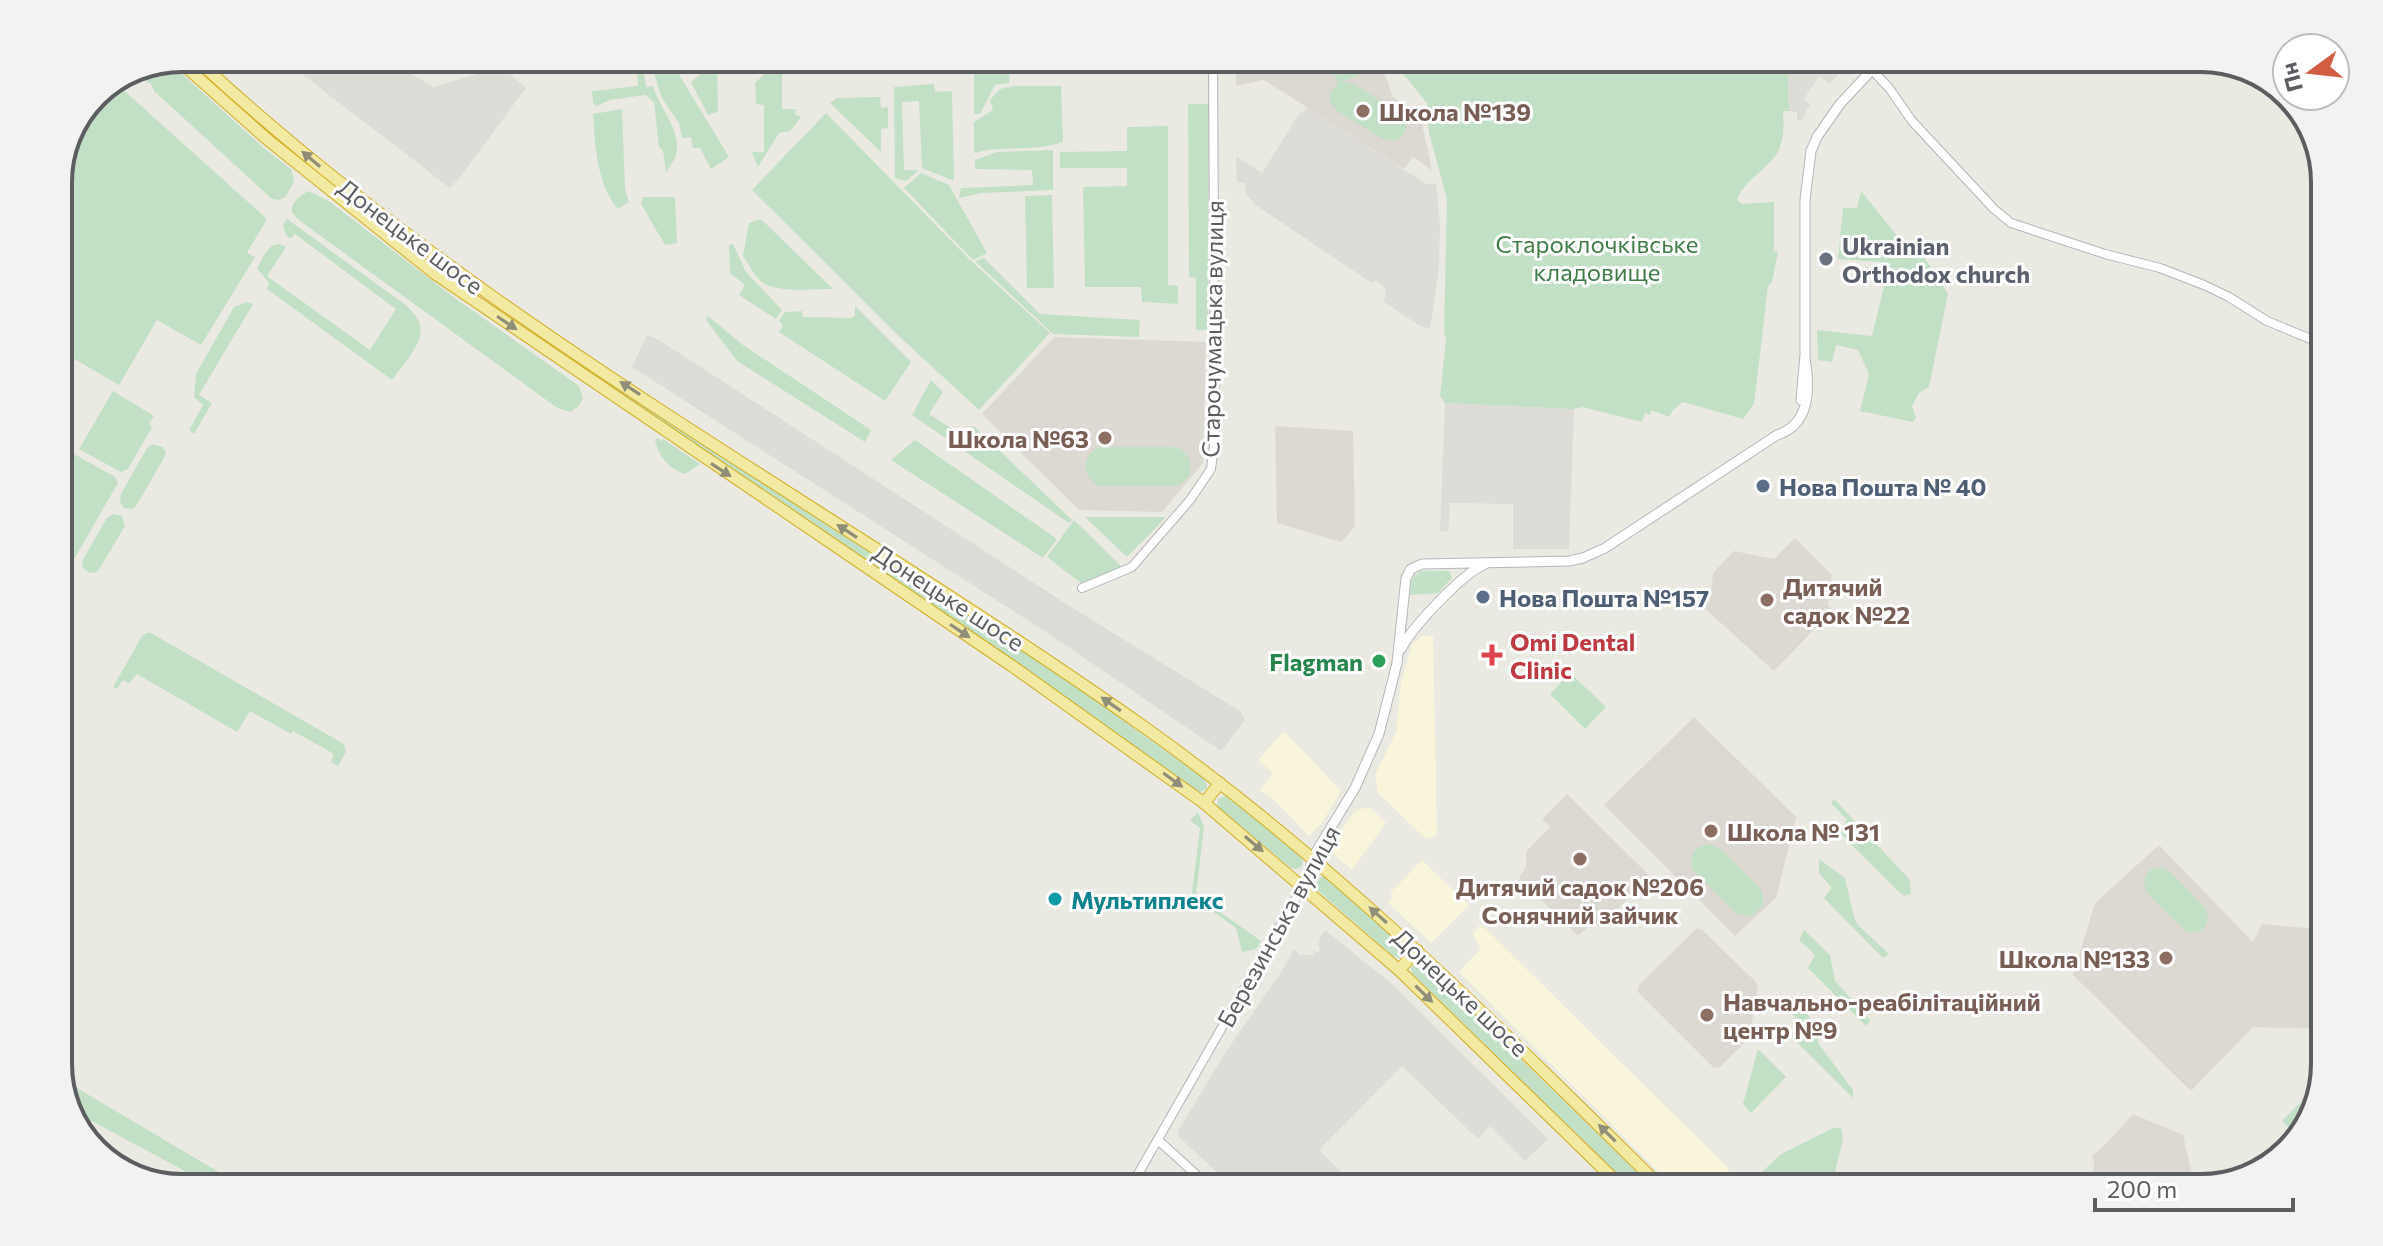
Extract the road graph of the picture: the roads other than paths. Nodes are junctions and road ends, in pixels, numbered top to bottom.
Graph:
1 (192, 72) edge
2 (212, 72) edge
3 (1213, 72) edge
4 (1870, 72) edge
5 (1874, 72) edge
6 (2311, 339) edge
7 (1444, 563) junction
8 (1488, 563) junction
9 (1454, 586) junction
10 (1082, 588) dead end
11 (1402, 614) junction
12 (1425, 616) junction
13 (1399, 652) junction
14 (1220, 783) junction
15 (1204, 803) junction
16 (1314, 858) junction
17 (1303, 886) junction
18 (1417, 950) junction
19 (1399, 970) junction
20 (1158, 1140) junction
21 (1138, 1174) edge
22 (1196, 1174) edge
23 (1609, 1174) edge
24 (1648, 1174) edge

1 -> 15 highway, Донецьке шосе
14 -> 2 highway, Донецьке шосе
3 - 10 street, Старочумацька вулиця
4 - 8 main road
5 - 6 street
7 - 8 main road
7 - 9 main road
7 - 11 main road, Березинська вулиця
8 - 9 main road, Березинська вулиця
9 - 12 main road, Березинська вулиця
11 - 12 main road
11 - 13 main road, Березинська вулиця
12 - 13 main road, Березинська вулиця
13 - 16 main road, Березинська вулиця
14 - 15 highway
14 - 16 highway, Донецьке шосе
15 -> 17 highway, Донецьке шосе
16 - 17 main road, Березинська вулиця
18 -> 16 highway, Донецьке шосе
17 - 19 highway, Донецьке шосе
17 - 20 street, Березинська вулиця
18 - 19 highway
24 -> 18 highway, Донецьке шосе
19 -> 23 highway, Донецьке шосе
20 - 21 street, Березинська вулиця
20 - 22 street

